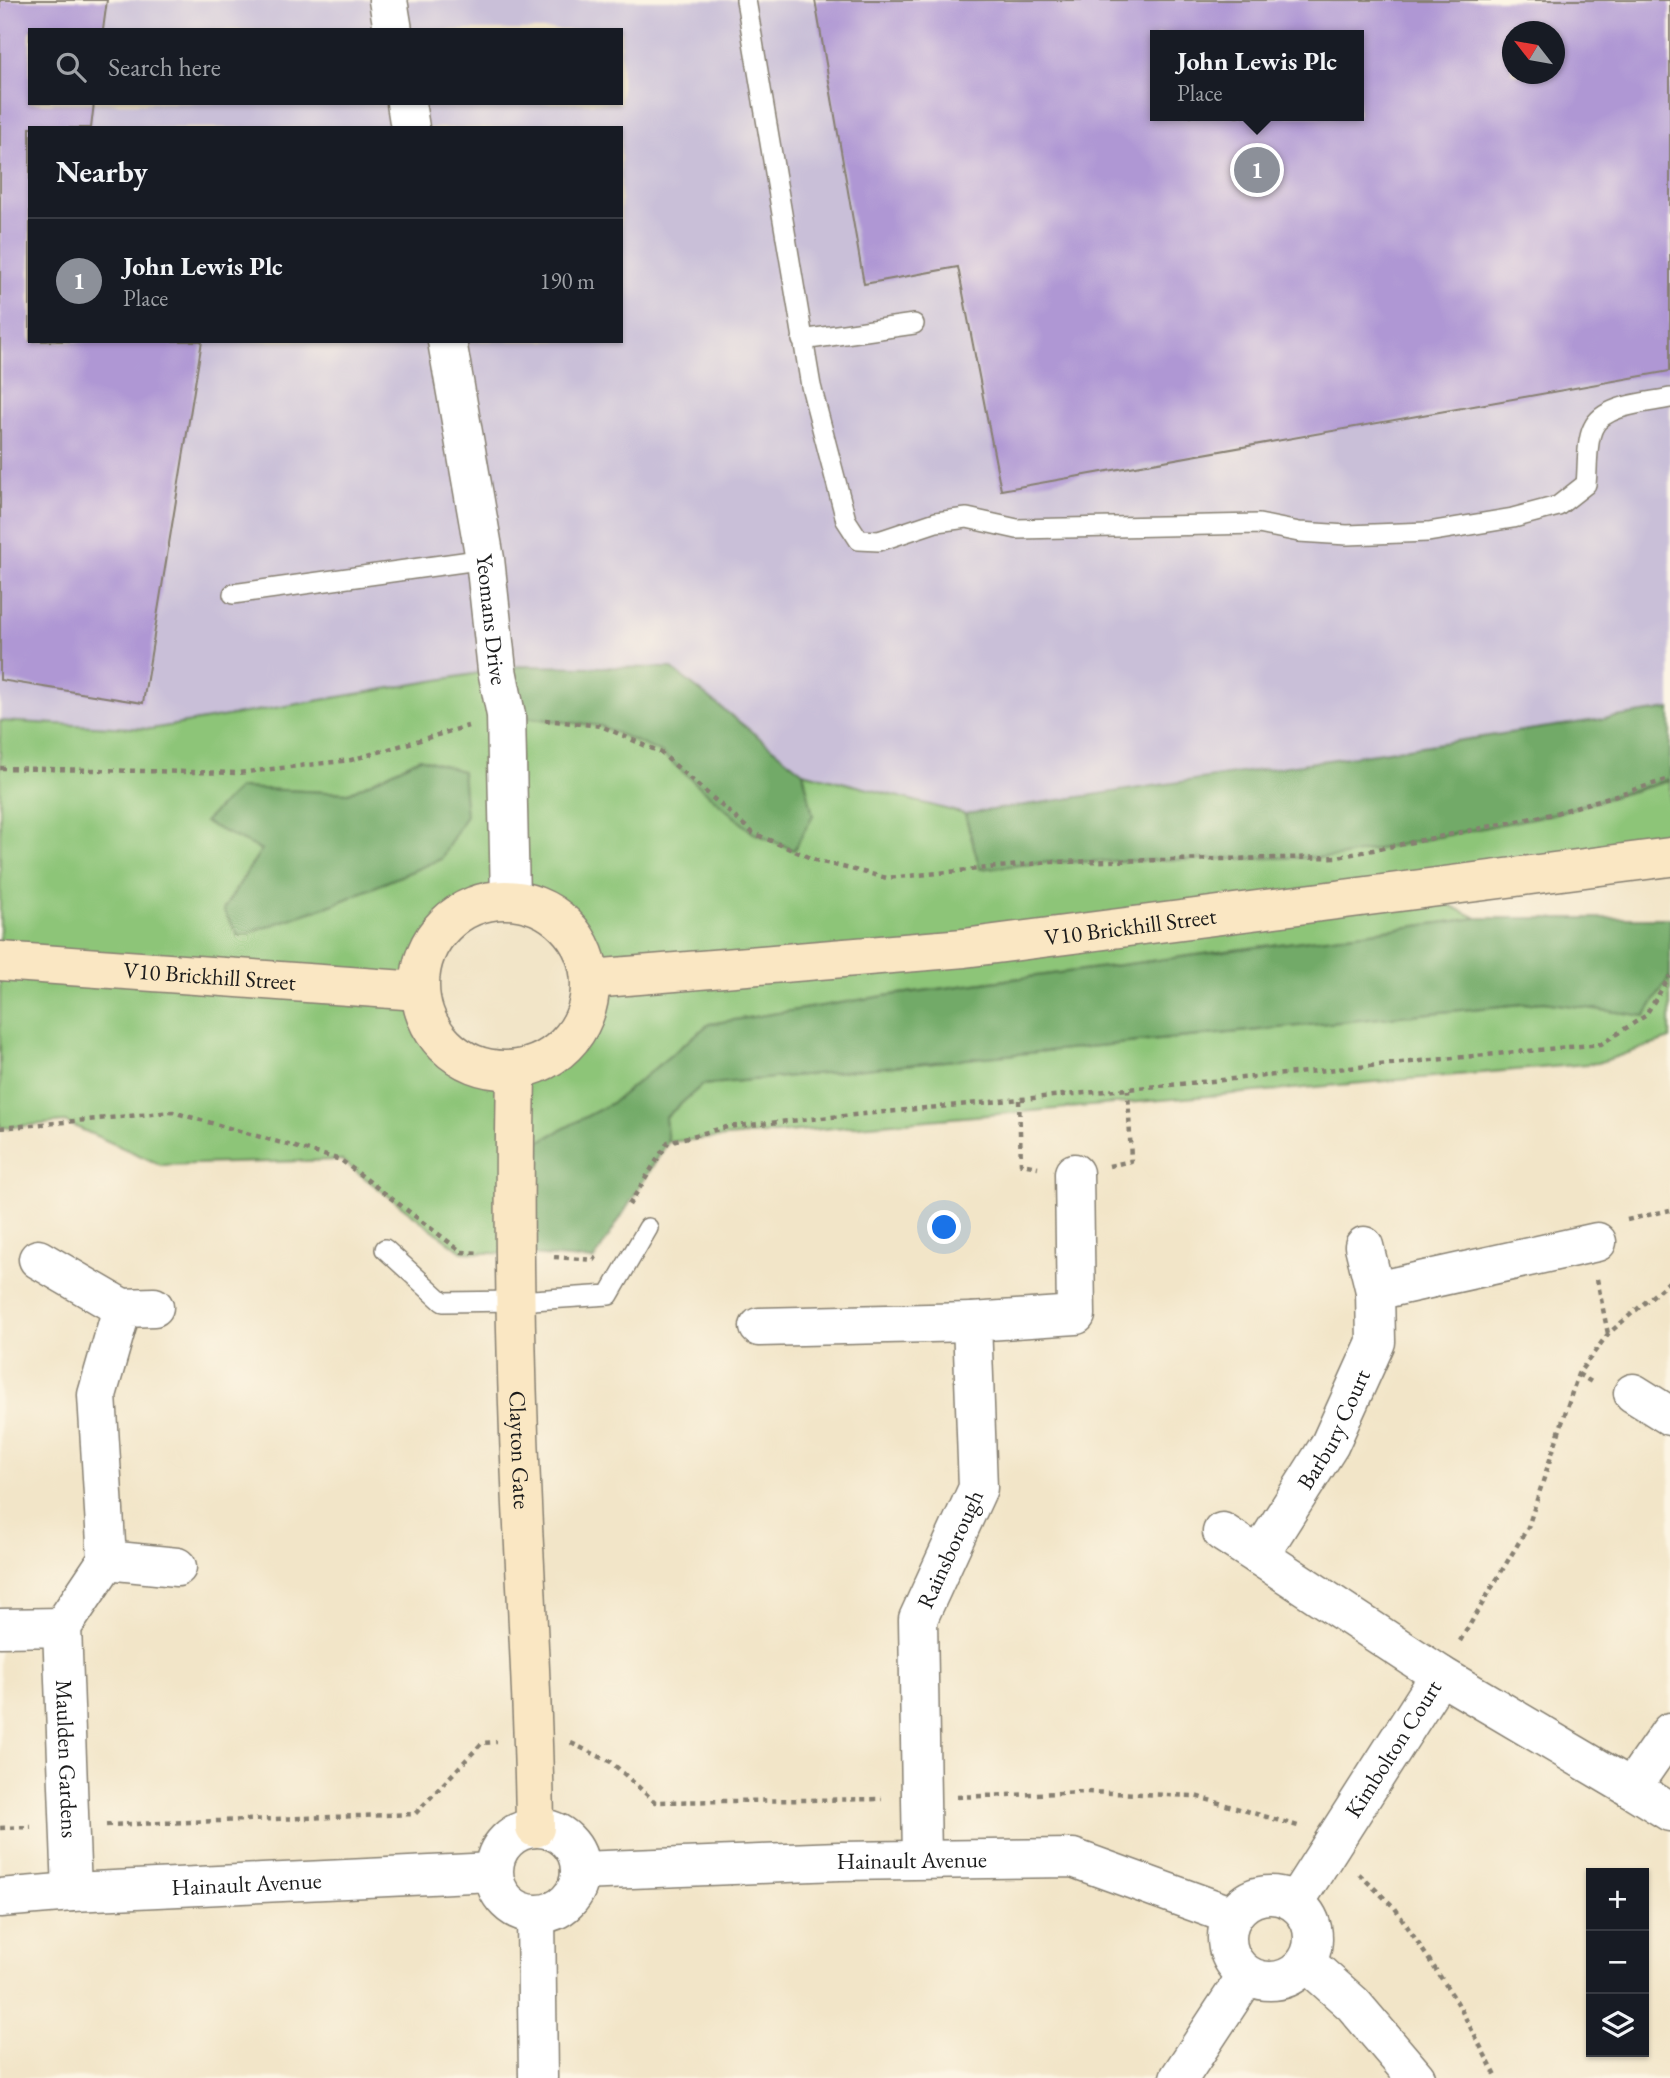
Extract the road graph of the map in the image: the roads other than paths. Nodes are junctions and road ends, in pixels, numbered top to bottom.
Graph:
1 (388, 0) edge
2 (746, 0) edge
3 (393, 28) edge
4 (406, 105) edge
5 (410, 126) edge
6 (914, 324) dead end
7 (802, 340) junction
8 (447, 343) edge
9 (1670, 398) edge
10 (485, 559) junction
11 (233, 594) dead end
12 (1670, 857) edge
13 (510, 899) junction
14 (0, 961) edge
15 (591, 979) junction
16 (419, 991) junction
17 (516, 1070) junction
18 (1074, 1173) dead end
19 (648, 1228) dead end
20 (1594, 1243) road end
21 (1364, 1245) dead end
22 (385, 1249) dead end
23 (38, 1259) dead end
24 (1375, 1291) junction
25 (517, 1301) junction
26 (972, 1322) junction
27 (759, 1328) dead end
28 (1633, 1393) dead end
29 (1670, 1416) edge
30 (1222, 1532) dead end
31 (1259, 1556) junction
32 (107, 1560) junction
33 (177, 1567) dead end
34 (62, 1627) junction
35 (0, 1628) edge
36 (1440, 1675) junction
37 (1670, 1732) edge
38 (1631, 1788) junction
39 (1670, 1812) edge
40 (535, 1828) junction
41 (922, 1859) junction
42 (580, 1871) junction
43 (493, 1872) junction
44 (72, 1892) junction
45 (0, 1898) edge
46 (1295, 1902) junction
47 (536, 1915) junction
48 (1233, 1916) junction
49 (1307, 1963) junction
50 (1247, 1975) junction
51 (538, 2078) edge
52 (1179, 2078) edge
53 (1416, 2078) edge

1 - 3 street
2 - 7 lane
4 - 5 street
6 - 7 lane
7 - 9 lane
8 - 10 street, Yeomans Drive
10 - 11 lane
10 - 13 street, Yeomans Drive
12 - 15 street, V10 Brickhill Street
13 - 15 street
13 - 16 street
14 - 16 street, V10 Brickhill Street
15 - 17 street
16 - 17 street
17 - 25 street, Clayton Gate
18 - 26 street
19 - 25 lane
20 - 24 street
21 - 24 street, Barbury Court
22 - 25 lane
23 - 32 street
24 - 31 street, Barbury Court
25 - 40 street, Clayton Gate
26 - 27 street
26 - 41 street, Rainsborough
28 - 29 street
30 - 31 street
31 - 36 street
32 - 33 street
32 - 34 street
34 - 35 street
34 - 44 street, Maulden Gardens
36 - 38 street, Kimbolton Court
36 - 46 street, Kimbolton Court
37 - 38 street
38 - 39 street, Kimbolton Court
40 - 42 street
40 - 43 street
41 - 42 street, Hainault Avenue
41 - 48 street, Hainault Avenue
42 - 47 street
43 - 44 street, Hainault Avenue
43 - 47 street
44 - 45 street, Hainault Avenue
46 - 48 street
46 - 49 street
47 - 51 street
48 - 50 street
49 - 50 street
49 - 53 street
50 - 52 street

